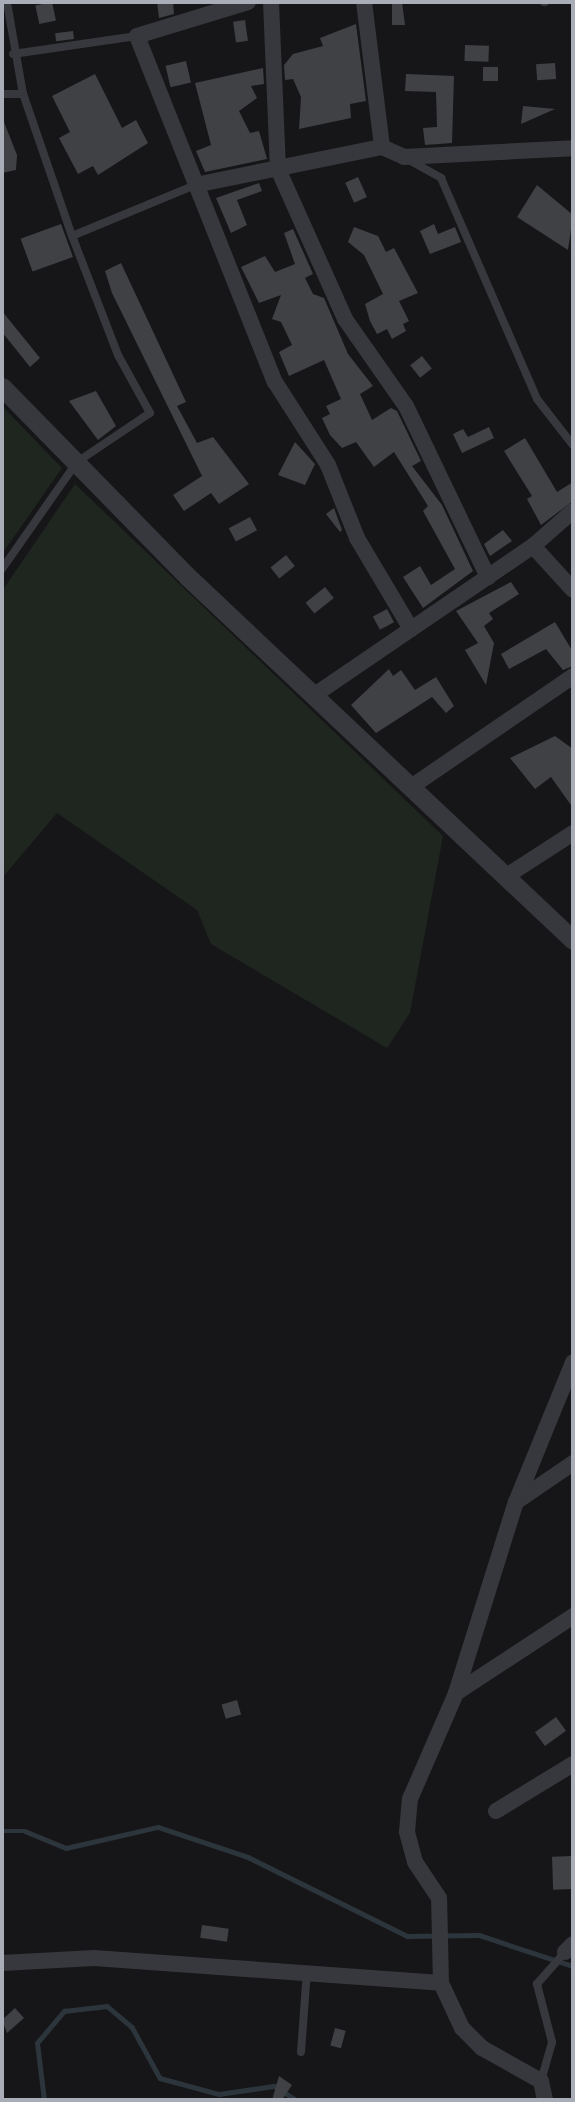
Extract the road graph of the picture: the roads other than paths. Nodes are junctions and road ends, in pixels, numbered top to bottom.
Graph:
1 (7, 2) edge
2 (248, 2) edge
3 (271, 2) edge
4 (364, 2) edge
5 (6, 22) edge
6 (137, 36) junction
7 (13, 54) junction
8 (2, 94) edge
9 (23, 94) junction
10 (382, 148) junction
11 (573, 148) edge
12 (404, 157) junction
13 (278, 169) junction
14 (195, 185) junction
15 (72, 236) junction
16 (2, 387) edge
17 (573, 444) edge
18 (77, 462) junction
19 (573, 511) edge
20 (533, 546) junction
21 (2, 569) edge
22 (488, 577) junction
23 (573, 590) edge
24 (411, 629) junction
25 (573, 676) edge
26 (313, 696) junction
27 (411, 787) junction
28 (573, 833) edge
29 (508, 875) junction
30 (573, 940) edge
31 (573, 1362) edge
32 (573, 1464) edge
33 (516, 1502) junction
34 (573, 1616) edge
35 (456, 1693) junction
36 (573, 1764) edge
37 (496, 1811) dead end
38 (568, 1951) edge
39 (2, 1963) edge
40 (307, 1971) junction
41 (441, 1983) junction
42 (301, 2052) dead end
43 (541, 2081) junction
44 (545, 2100) edge

1 - 5 lane
2 - 6 street
3 - 13 street
4 - 10 street
5 - 7 lane
6 - 7 lane
6 - 14 street
7 - 9 lane
8 - 9 lane
9 - 15 lane
10 - 12 street
10 - 13 street
11 - 12 street
12 - 17 lane
13 - 14 street
13 - 22 street
14 - 15 lane
14 - 24 street
15 - 18 lane
16 - 18 street
18 - 21 lane
18 - 26 street
19 - 20 street
20 - 22 street
20 - 23 street
22 - 24 street
24 - 26 street
25 - 27 street
26 - 27 street
27 - 29 street
28 - 29 street
29 - 30 street
31 - 33 street
32 - 33 street
33 - 35 street
34 - 35 street
35 - 41 street
36 - 37 street
38 - 43 lane
39 - 40 street
40 - 41 street
40 - 42 lane
41 - 43 street
43 - 44 street

